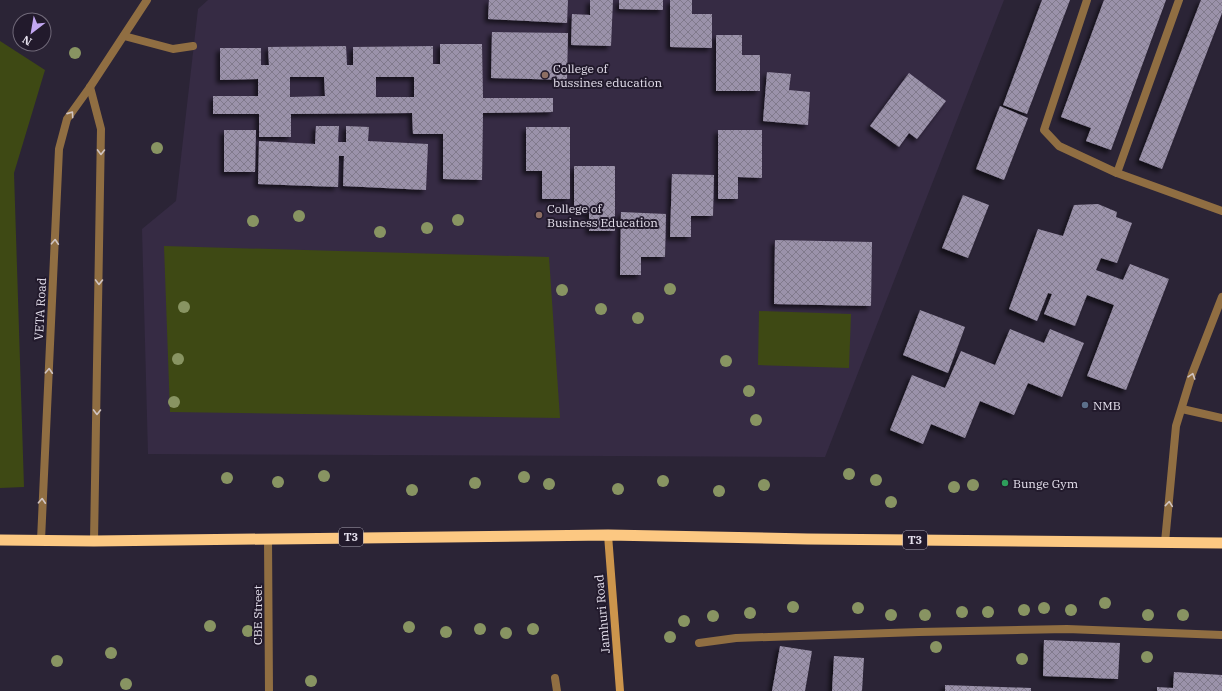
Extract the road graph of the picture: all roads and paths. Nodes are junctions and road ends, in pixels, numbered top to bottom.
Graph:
1 (147, 0) edge
2 (1087, 0) edge
3 (1178, 0) edge
4 (124, 36) junction
5 (193, 46) dead end
6 (90, 87) junction
7 (1117, 173) junction
8 (1222, 211) edge
9 (1222, 297) edge
10 (1182, 409) junction
11 (1222, 418) edge
12 (608, 534) junction
13 (268, 538) junction
14 (0, 540) edge
15 (40, 540) junction
16 (94, 541) junction
17 (1165, 542) junction
18 (1222, 543) edge
19 (1222, 635) edge
20 (699, 643) dead end
21 (555, 678) dead end
22 (269, 691) edge
23 (558, 691) edge
24 (620, 691) edge

1 - 4 street, VETA Road
2 - 7 street
3 - 7 street
4 - 5 street
4 - 6 street, VETA Road
15 -> 6 street, VETA Road
6 -> 16 street
7 - 8 street
10 -> 9 street
10 - 11 street
17 -> 10 street
12 - 13 highway, T3
12 - 17 highway, T3
12 - 24 main road, Jamhuri Road
13 - 16 highway, T3
13 - 22 street, CBE Street
14 - 15 highway, T3
15 - 16 highway, T3
17 - 18 highway, T3
19 - 20 street
21 - 23 street

